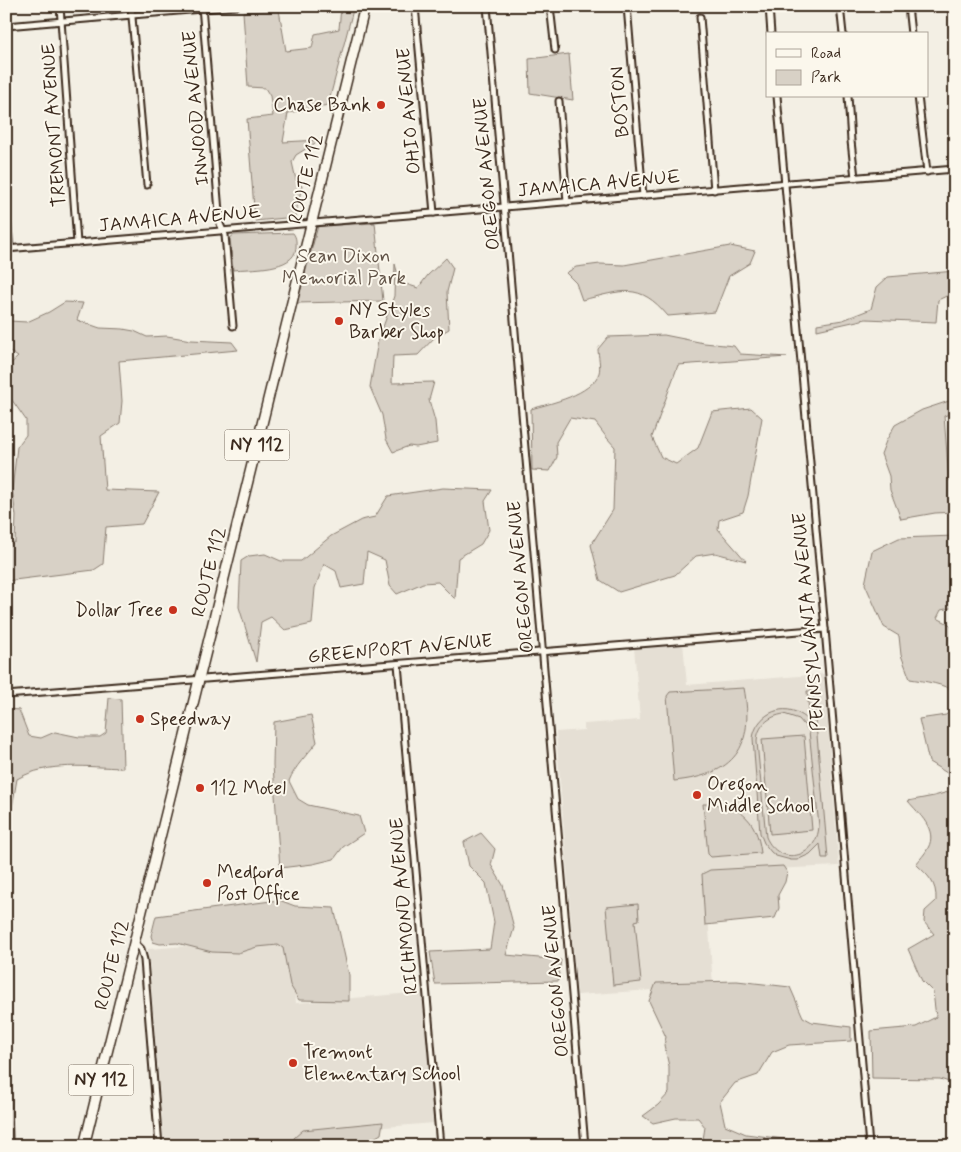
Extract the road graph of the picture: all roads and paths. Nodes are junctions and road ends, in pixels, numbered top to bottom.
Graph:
1 (60, 6) edge
2 (131, 6) edge
3 (236, 6) edge
4 (365, 6) edge
5 (415, 6) edge
6 (487, 6) edge
7 (550, 6) edge
8 (627, 6) edge
9 (769, 6) edge
10 (840, 6) edge
11 (908, 6) edge
12 (202, 8) edge
13 (132, 15) junction
14 (700, 16) dead end
15 (62, 21) junction
16 (6, 26) edge
17 (772, 32) edge
18 (842, 32) edge
19 (911, 32) edge
20 (556, 50) dead end
21 (777, 98) edge
22 (848, 98) edge
23 (918, 98) edge
24 (559, 101) dead end
25 (955, 169) edge
26 (927, 172) junction
27 (855, 178) junction
28 (786, 184) junction
29 (147, 185) dead end
30 (714, 190) junction
31 (643, 196) junction
32 (567, 202) junction
33 (6, 208) edge
34 (505, 208) junction
35 (434, 213) junction
36 (312, 223) junction
37 (223, 230) junction
38 (76, 242) junction
39 (8, 248) edge
40 (233, 326) dead end
41 (825, 629) junction
42 (543, 652) junction
43 (398, 664) junction
44 (199, 679) junction
45 (6, 696) edge
46 (134, 942) junction
47 (84, 1146) edge
48 (159, 1146) edge
49 (440, 1146) edge
50 (585, 1146) edge
51 (869, 1146) edge

1 - 15 street, TREMONT AVENUE
2 - 13 street
3 - 12 street
4 - 36 main road, ROUTE 112 / NY 112
5 - 35 street, OHIO AVENUE
6 - 34 street, OREGON AVENUE
7 - 20 street
8 - 31 street, BOSTON
9 - 17 street
10 - 18 street
11 - 19 street
12 - 13 street
12 - 37 street, INWOOD AVENUE
13 - 15 street
13 - 29 street
14 - 30 street
15 - 16 street
15 - 38 street, TREMONT AVENUE
21 - 28 street, PENNSYLVANIA AVENUE
22 - 27 street
23 - 26 street
24 - 32 street
25 - 26 street, JAMAICA AVENUE
26 - 27 street, JAMAICA AVENUE
27 - 28 street, JAMAICA AVENUE
28 - 30 street, JAMAICA AVENUE
28 - 41 street, PENNSYLVANIA AVENUE
30 - 31 street, JAMAICA AVENUE
31 - 32 street, JAMAICA AVENUE
32 - 34 street, JAMAICA AVENUE
33 - 39 street
34 - 35 street, JAMAICA AVENUE
34 - 42 street, OREGON AVENUE
35 - 36 street, JAMAICA AVENUE
36 - 37 street, JAMAICA AVENUE
36 - 44 main road, ROUTE 112 / NY 112
37 - 38 street, JAMAICA AVENUE
37 - 40 street, INWOOD AVENUE
38 - 39 street, JAMAICA AVENUE
41 - 42 street, GREENPORT AVENUE
41 - 51 street, PENNSYLVANIA AVENUE
42 - 43 street, GREENPORT AVENUE
42 - 50 street, OREGON AVENUE
43 - 44 street, GREENPORT AVENUE
43 - 49 street, RICHMOND AVENUE
44 - 45 street, GREENPORT AVENUE
44 - 46 main road, ROUTE 112 / NY 112
46 - 47 main road, ROUTE 112 / NY 112
46 - 48 street

